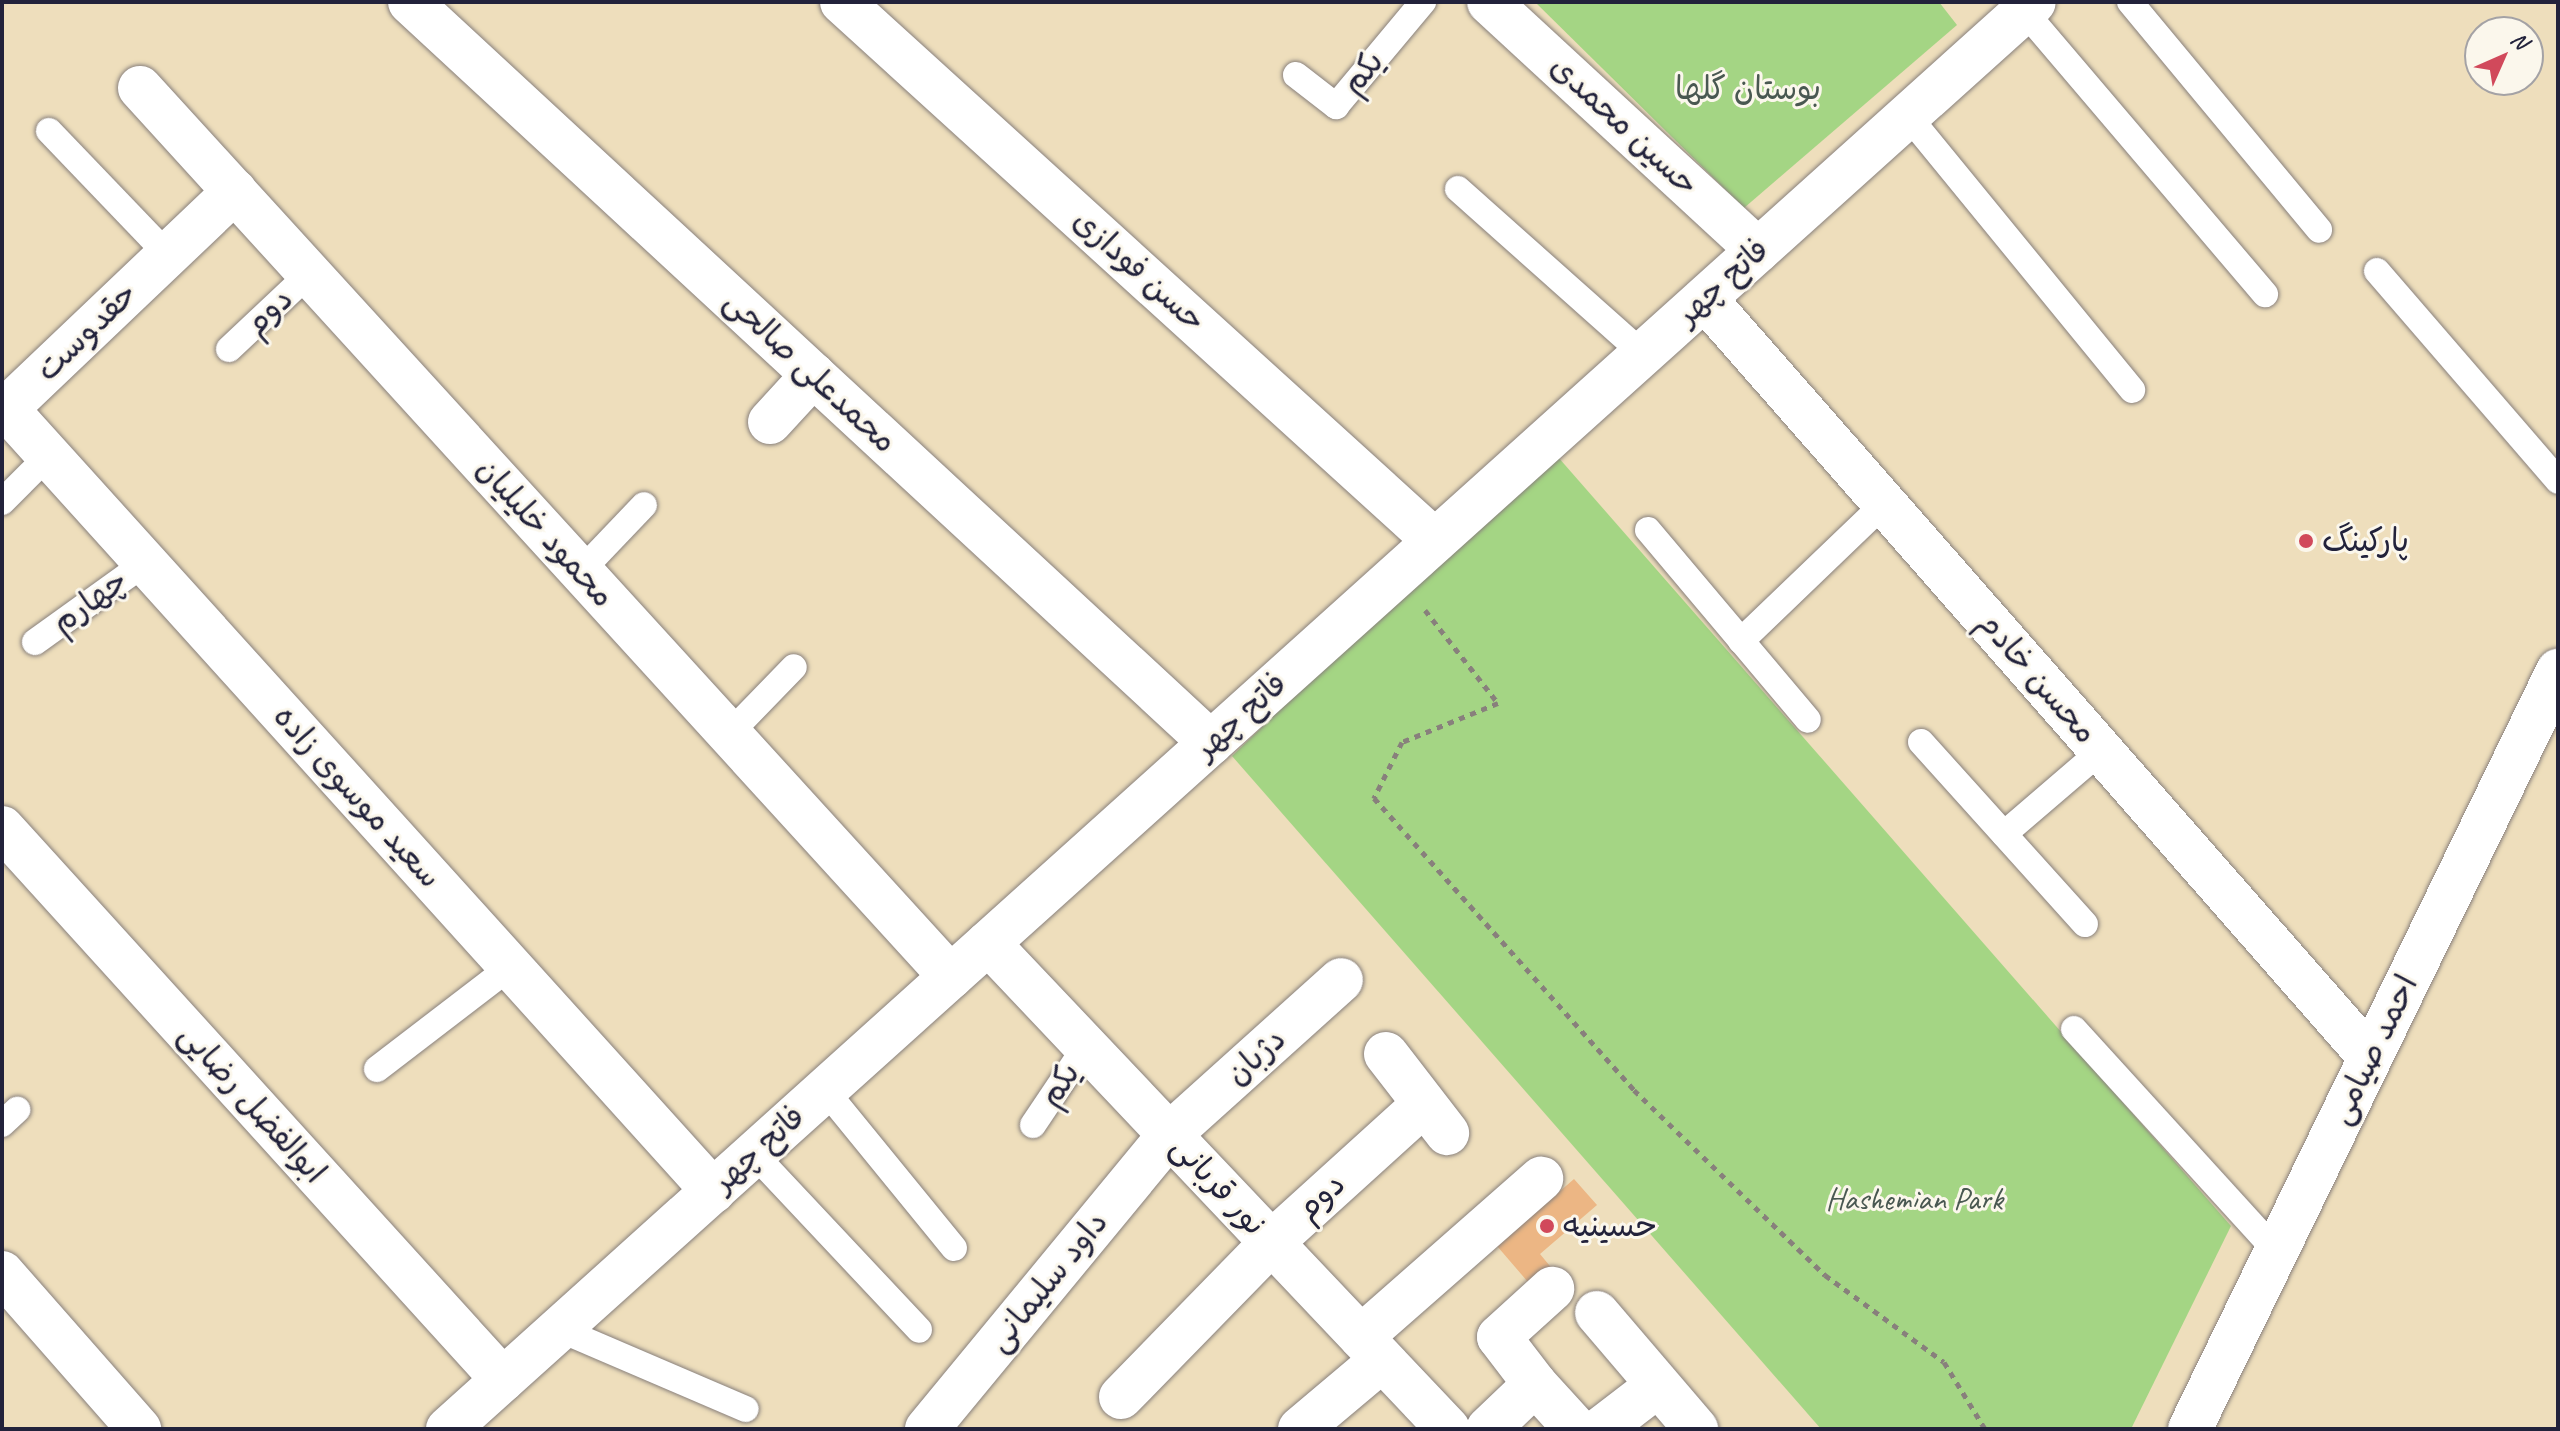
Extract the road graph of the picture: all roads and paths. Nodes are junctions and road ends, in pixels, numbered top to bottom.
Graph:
1 (842, 2) edge
2 (1423, 2) edge
3 (1489, 2) edge
4 (2130, 2) edge
5 (2029, 7) edge
6 (428, 8) edge
7 (1296, 75) dead end
8 (140, 88) dead end
9 (1908, 116) junction
10 (49, 131) dead end
11 (1458, 189) dead end
12 (235, 191) junction
13 (2319, 230) dead end
14 (1758, 250) junction
15 (168, 255) junction
16 (2377, 271) dead end
17 (309, 274) junction
18 (2265, 294) dead end
19 (1705, 299) junction
20 (229, 349) dead end
21 (1643, 354) junction
22 (813, 375) junction
23 (2132, 390) dead end
24 (4, 406) edge
25 (770, 422) dead end
26 (49, 455) junction
27 (2558, 481) edge
28 (2, 502) edge
29 (1884, 504) junction
30 (644, 505) dead end
31 (1648, 530) dead end
32 (1435, 541) junction
33 (145, 563) junction
34 (581, 571) junction
35 (1401, 572) junction
36 (1741, 641) junction
37 (35, 642) dead end
38 (794, 667) dead end
39 (2558, 671) edge
40 (1808, 720) dead end
41 (729, 734) junction
42 (1921, 742) dead end
43 (1211, 743) junction
44 (2101, 751) junction
45 (2, 828) edge
46 (2004, 834) junction
47 (2085, 924) dead end
48 (988, 943) junction
49 (510, 967) junction
50 (951, 977) junction
51 (1341, 980) dead end
52 (2074, 1029) dead end
53 (1086, 1046) junction
54 (1386, 1054) dead end
55 (2370, 1057) junction
56 (377, 1069) dead end
57 (825, 1090) junction
58 (1033, 1125) dead end
59 (1170, 1134) junction
60 (754, 1154) junction
61 (1541, 1179) dead end
62 (713, 1191) junction
63 (1272, 1242) junction
64 (954, 1248) dead end
65 (2276, 1251) junction
66 (2, 1273) edge
67 (1552, 1289) dead end
68 (1597, 1313) dead end
69 (559, 1329) junction
70 (919, 1330) dead end
71 (1372, 1348) junction
72 (503, 1380) junction
73 (1535, 1384) junction
74 (1657, 1386) junction
75 (1121, 1397) dead end
76 (746, 1409) dead end
77 (139, 1429) edge
78 (448, 1429) edge
79 (927, 1429) edge
80 (1300, 1429) edge
81 (1448, 1429) edge
82 (1488, 1429) edge
83 (1576, 1429) edge
84 (1601, 1429) edge
85 (1696, 1429) edge
86 (1985, 1429) edge
87 (2190, 1429) edge

1 - 32 street, حسن فودازی
2 - 7 lane, یکم
3 - 14 street, حسین محمدی
4 - 13 lane
5 - 9 street, فاتح چهر
5 - 18 lane
6 - 22 street, محمدعلی صالحی
8 - 12 street, محمود خلیلیان
9 - 14 street, فاتح چهر
9 - 23 lane
10 - 15 lane
11 - 21 lane
12 - 15 street, حقدوست
12 - 17 street, محمود خلیلیان
14 - 19 street, فاتح چهر
15 - 24 street, حقدوست
16 - 27 lane
17 - 20 lane, دوم
17 - 34 street, محمود خلیلیان
19 - 21 street, فاتح چهر
19 - 29 street, محسن خادم
21 - 32 street, فاتح چهر
22 - 25 street
22 - 43 street, محمدعلی صالحی
24 - 26 street, سعید موسوی زاده
26 - 28 lane
26 - 33 street, سعید موسوی زاده
29 - 36 lane
29 - 44 street, محسن خادم
30 - 34 lane
31 - 36 lane
32 - 35 street, فاتح چهر
33 - 37 lane, چهارم
33 - 49 street, سعید موسوی زاده
34 - 41 street, محمود خلیلیان
35 - 43 street, فاتح چهر
35 - 86 path
36 - 40 lane
38 - 41 lane
39 - 55 street, احمد صیامی
41 - 50 street, محمود خلیلیان
42 - 46 lane
43 - 48 street, فاتح چهر
44 - 46 lane
44 - 55 street, محسن خادم
45 - 72 street, ابوالفضل رضایی
46 - 47 lane
48 - 50 street, فاتح چهر
48 - 53 street, نور قربانی
49 - 56 lane
49 - 62 street, سعید موسوی زاده
50 - 57 street, فاتح چهر
51 - 59 street, دژبان
52 - 65 lane
53 - 58 lane, یکم
53 - 59 street, نور قربانی
54 - 63 street, دوم
55 - 65 street, احمد صیامی
57 - 60 street, فاتح چهر
57 - 64 lane
59 - 63 street, نور قربانی
59 - 79 street, داود سلیمانی
60 - 62 street, فاتح چهر
60 - 70 lane
61 - 71 street
62 - 69 street, فاتح چهر
63 - 71 street, نور قربانی
63 - 75 street, دوم
65 - 87 street, احمد صیامی
66 - 77 street
67 - 73 street
68 - 74 street
69 - 72 street, فاتح چهر
69 - 76 lane
71 - 80 street
71 - 81 street, نور قربانی
72 - 78 street, فاتح چهر
73 - 82 street
73 - 83 street
74 - 84 street
74 - 85 street

